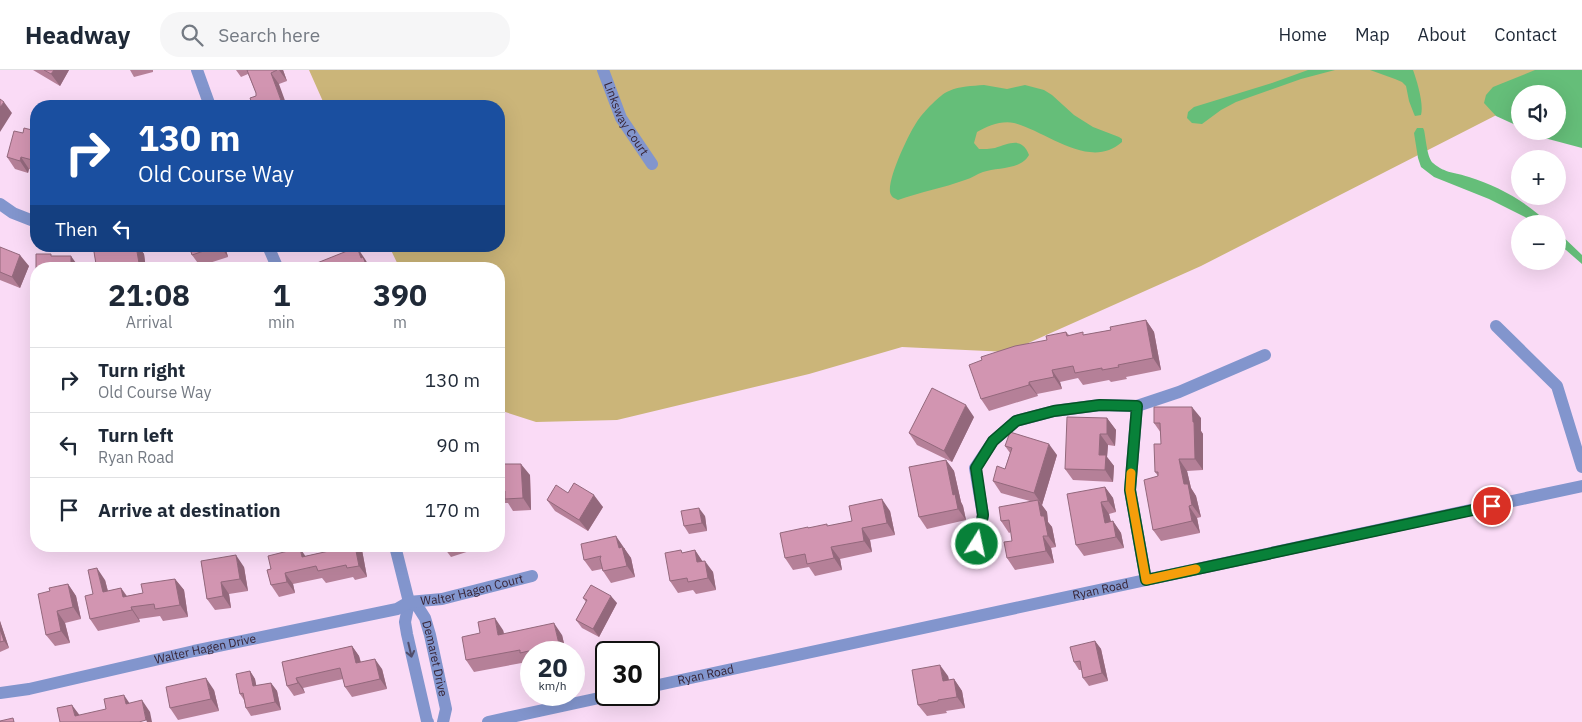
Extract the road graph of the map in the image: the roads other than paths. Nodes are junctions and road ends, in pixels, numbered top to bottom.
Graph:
1 (198, 70) edge
2 (603, 70) edge
3 (208, 100) edge
4 (652, 164) dead end
5 (0, 204) edge
6 (30, 220) edge
7 (1496, 326) dead end
8 (1265, 355) dead end
9 (1137, 406) junction
10 (1582, 467) edge
11 (1582, 486) edge
12 (397, 552) edge
13 (968, 556) dead end
14 (532, 576) dead end
15 (1146, 580) junction
16 (410, 602) junction
17 (660, 685) edge
18 (0, 693) edge
19 (595, 699) edge
20 (428, 722) edge
21 (443, 722) edge
22 (488, 722) edge

1 - 3 street
2 - 4 street, Linksway Court
5 - 6 street
7 - 10 street
8 - 9 street
9 - 13 street
9 - 15 street
11 - 15 street, Ryan Road
12 - 16 street, Demaret Drive
14 - 16 street, Walter Hagen Court
15 - 17 street, Ryan Road
16 - 18 street, Walter Hagen Drive
16 -> 20 street, Demaret Drive
16 - 21 street, Demaret Drive
19 - 22 street

